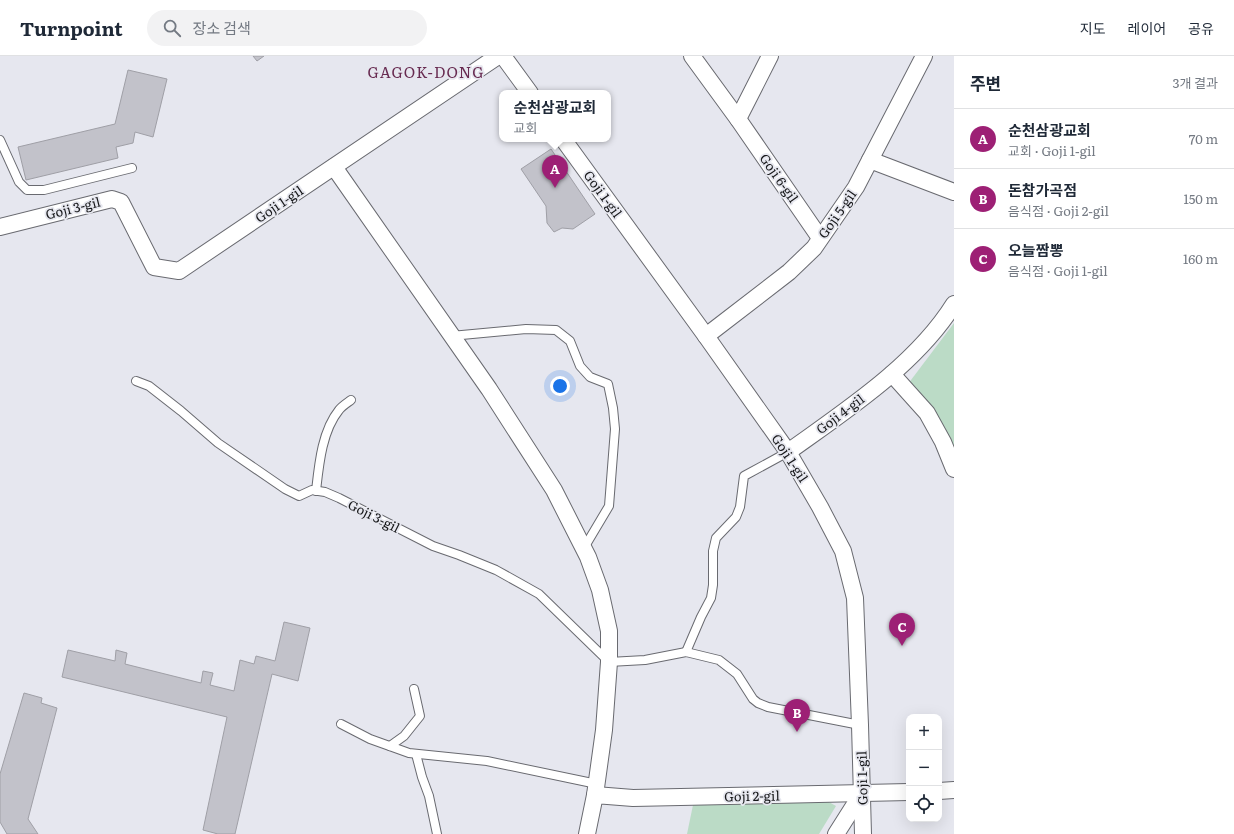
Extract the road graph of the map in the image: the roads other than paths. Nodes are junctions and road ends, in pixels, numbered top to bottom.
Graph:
1 (498, 56) edge
2 (503, 56) edge
3 (692, 56) edge
4 (770, 56) edge
5 (924, 56) edge
6 (528, 90) edge
7 (738, 119) junction
8 (0, 140) edge
9 (565, 142) edge
10 (870, 160) junction
11 (334, 166) junction
12 (132, 168) dead end
13 (954, 192) edge
14 (0, 227) edge
15 (820, 238) junction
16 (179, 271) joint
17 (954, 304) edge
18 (451, 336) junction
19 (706, 336) junction
20 (892, 374) junction
21 (136, 382) dead end
22 (351, 400) dead end
23 (788, 452) junction
24 (954, 469) edge
25 (316, 491) junction
26 (584, 548) junction
27 (686, 652) junction
28 (609, 662) junction
29 (414, 689) dead end
30 (340, 724) dead end
31 (860, 725) junction
32 (390, 746) junction
33 (416, 754) junction
34 (596, 789) junction
35 (954, 790) edge
36 (942, 791) edge
37 (906, 792) edge
38 (862, 793) junction
39 (437, 834) edge
40 (588, 834) edge
41 (836, 834) edge
42 (863, 834) edge

1 - 11 street, Goji 1-gil
2 - 6 street
3 - 7 street, Goji 6-gil
4 - 7 street
5 - 10 street, Goji 5-gil
7 - 15 street, Goji 6-gil
8 - 12 lane
9 - 19 street, Goji 1-gil
10 - 13 street
10 - 15 street, Goji 5-gil
11 - 16 street, Goji 1-gil
11 - 18 street
14 - 16 street, Goji 3-gil
15 - 19 street, Goji 5-gil
17 - 20 street, Goji 4-gil
18 - 26 street
18 - 26 lane
19 - 23 street, Goji 1-gil
20 - 23 street, Goji 4-gil
20 - 24 street
21 - 25 lane, Goji 3-gil
22 - 25 lane
23 - 27 lane
23 - 31 street, Goji 1-gil
25 - 28 lane, Goji 3-gil
26 - 28 street
27 - 28 lane
27 - 31 lane
28 - 34 street
29 - 32 lane
30 - 32 lane
31 - 38 street, Goji 1-gil
32 - 33 lane
33 - 34 lane
33 - 39 lane
34 - 38 street, Goji 2-gil
34 - 40 street
35 - 36 street
37 - 38 street, Goji 2-gil
38 - 41 street
38 - 42 street, Goji 1-gil

